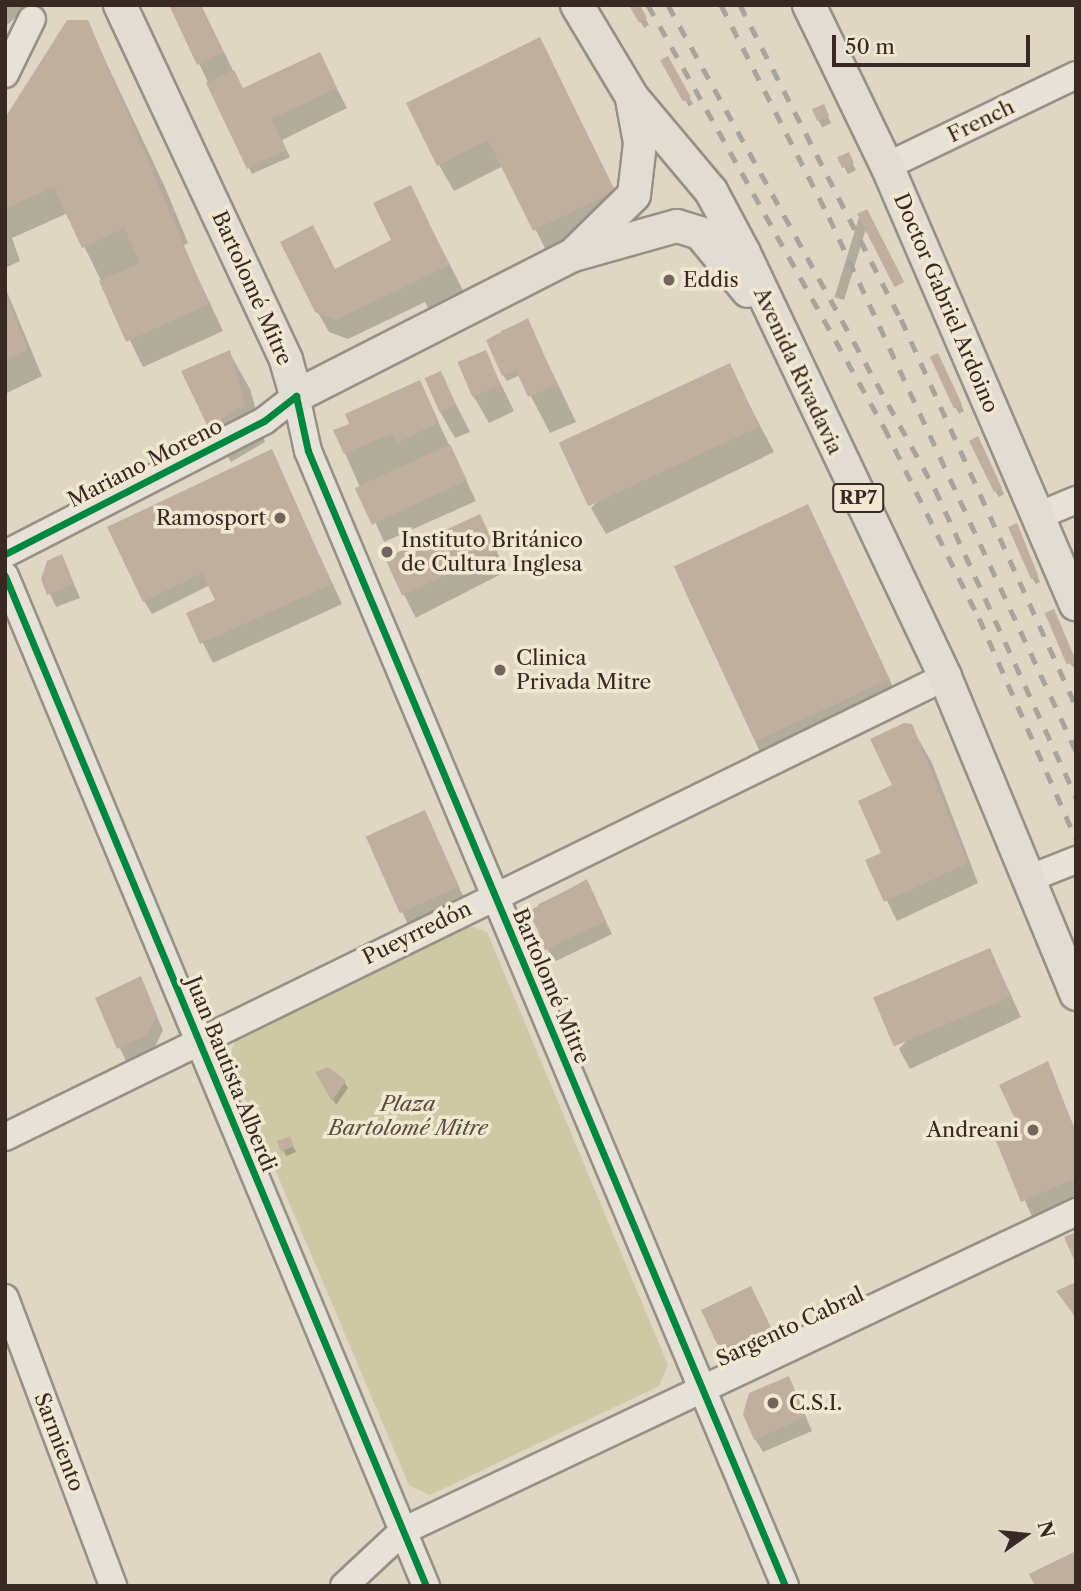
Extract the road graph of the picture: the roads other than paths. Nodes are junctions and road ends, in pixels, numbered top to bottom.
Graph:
1 (120, 5) edge
2 (578, 5) edge
3 (809, 5) edge
4 (39, 12) edge
5 (5, 43) edge
6 (5, 74) edge
7 (1076, 75) edge
8 (632, 97) junction
9 (887, 166) junction
10 (572, 255) junction
11 (771, 319) junction
12 (296, 396) junction
13 (1076, 500) edge
14 (1038, 516) junction
15 (5, 554) edge
16 (5, 576) edge
17 (1076, 604) edge
18 (945, 677) junction
19 (1076, 860) edge
20 (1028, 879) junction
21 (494, 895) junction
22 (1076, 994) edge
23 (199, 1041) junction
24 (5, 1137) edge
25 (1076, 1212) edge
26 (5, 1297) edge
27 (702, 1388) junction
28 (402, 1531) junction
29 (113, 1586) edge
30 (344, 1586) edge
31 (426, 1586) edge
32 (785, 1586) edge

1 - 12 main road, Bartolomé Mitre
2 - 8 main road, Avenida Rivadavia / RP7
3 - 9 main road, Doctor Gabriel Ardoino
4 - 5 street
4 - 6 street
7 - 9 street, French
8 - 10 main road, Mariano Moreno
8 - 11 main road, Avenida Rivadavia / RP7
9 - 14 main road, Doctor Gabriel Ardoino
10 - 11 main road, Mariano Moreno
10 - 12 main road, Mariano Moreno
11 - 18 main road, Avenida Rivadavia / RP7
12 - 15 street, Mariano Moreno
12 - 21 street, Bartolomé Mitre
13 - 14 street
14 - 17 main road, Doctor Gabriel Ardoino
16 - 23 street, Juan Bautista Alberdi
18 - 20 main road, Avenida Rivadavia / RP7
18 - 21 street, Pueyrredón
19 - 20 street
20 - 22 main road, Avenida Rivadavia / RP7
21 - 23 street, Pueyrredón
21 - 27 street, Bartolomé Mitre
23 - 24 street, Pueyrredón
23 - 28 street, Juan Bautista Alberdi
25 - 27 street, Sargento Cabral
26 - 29 street, Sarmiento
27 - 28 street, Sargento Cabral
27 - 32 street, Bartolomé Mitre
28 - 30 street, Sargento Cabral
28 - 31 street, Juan Bautista Alberdi

